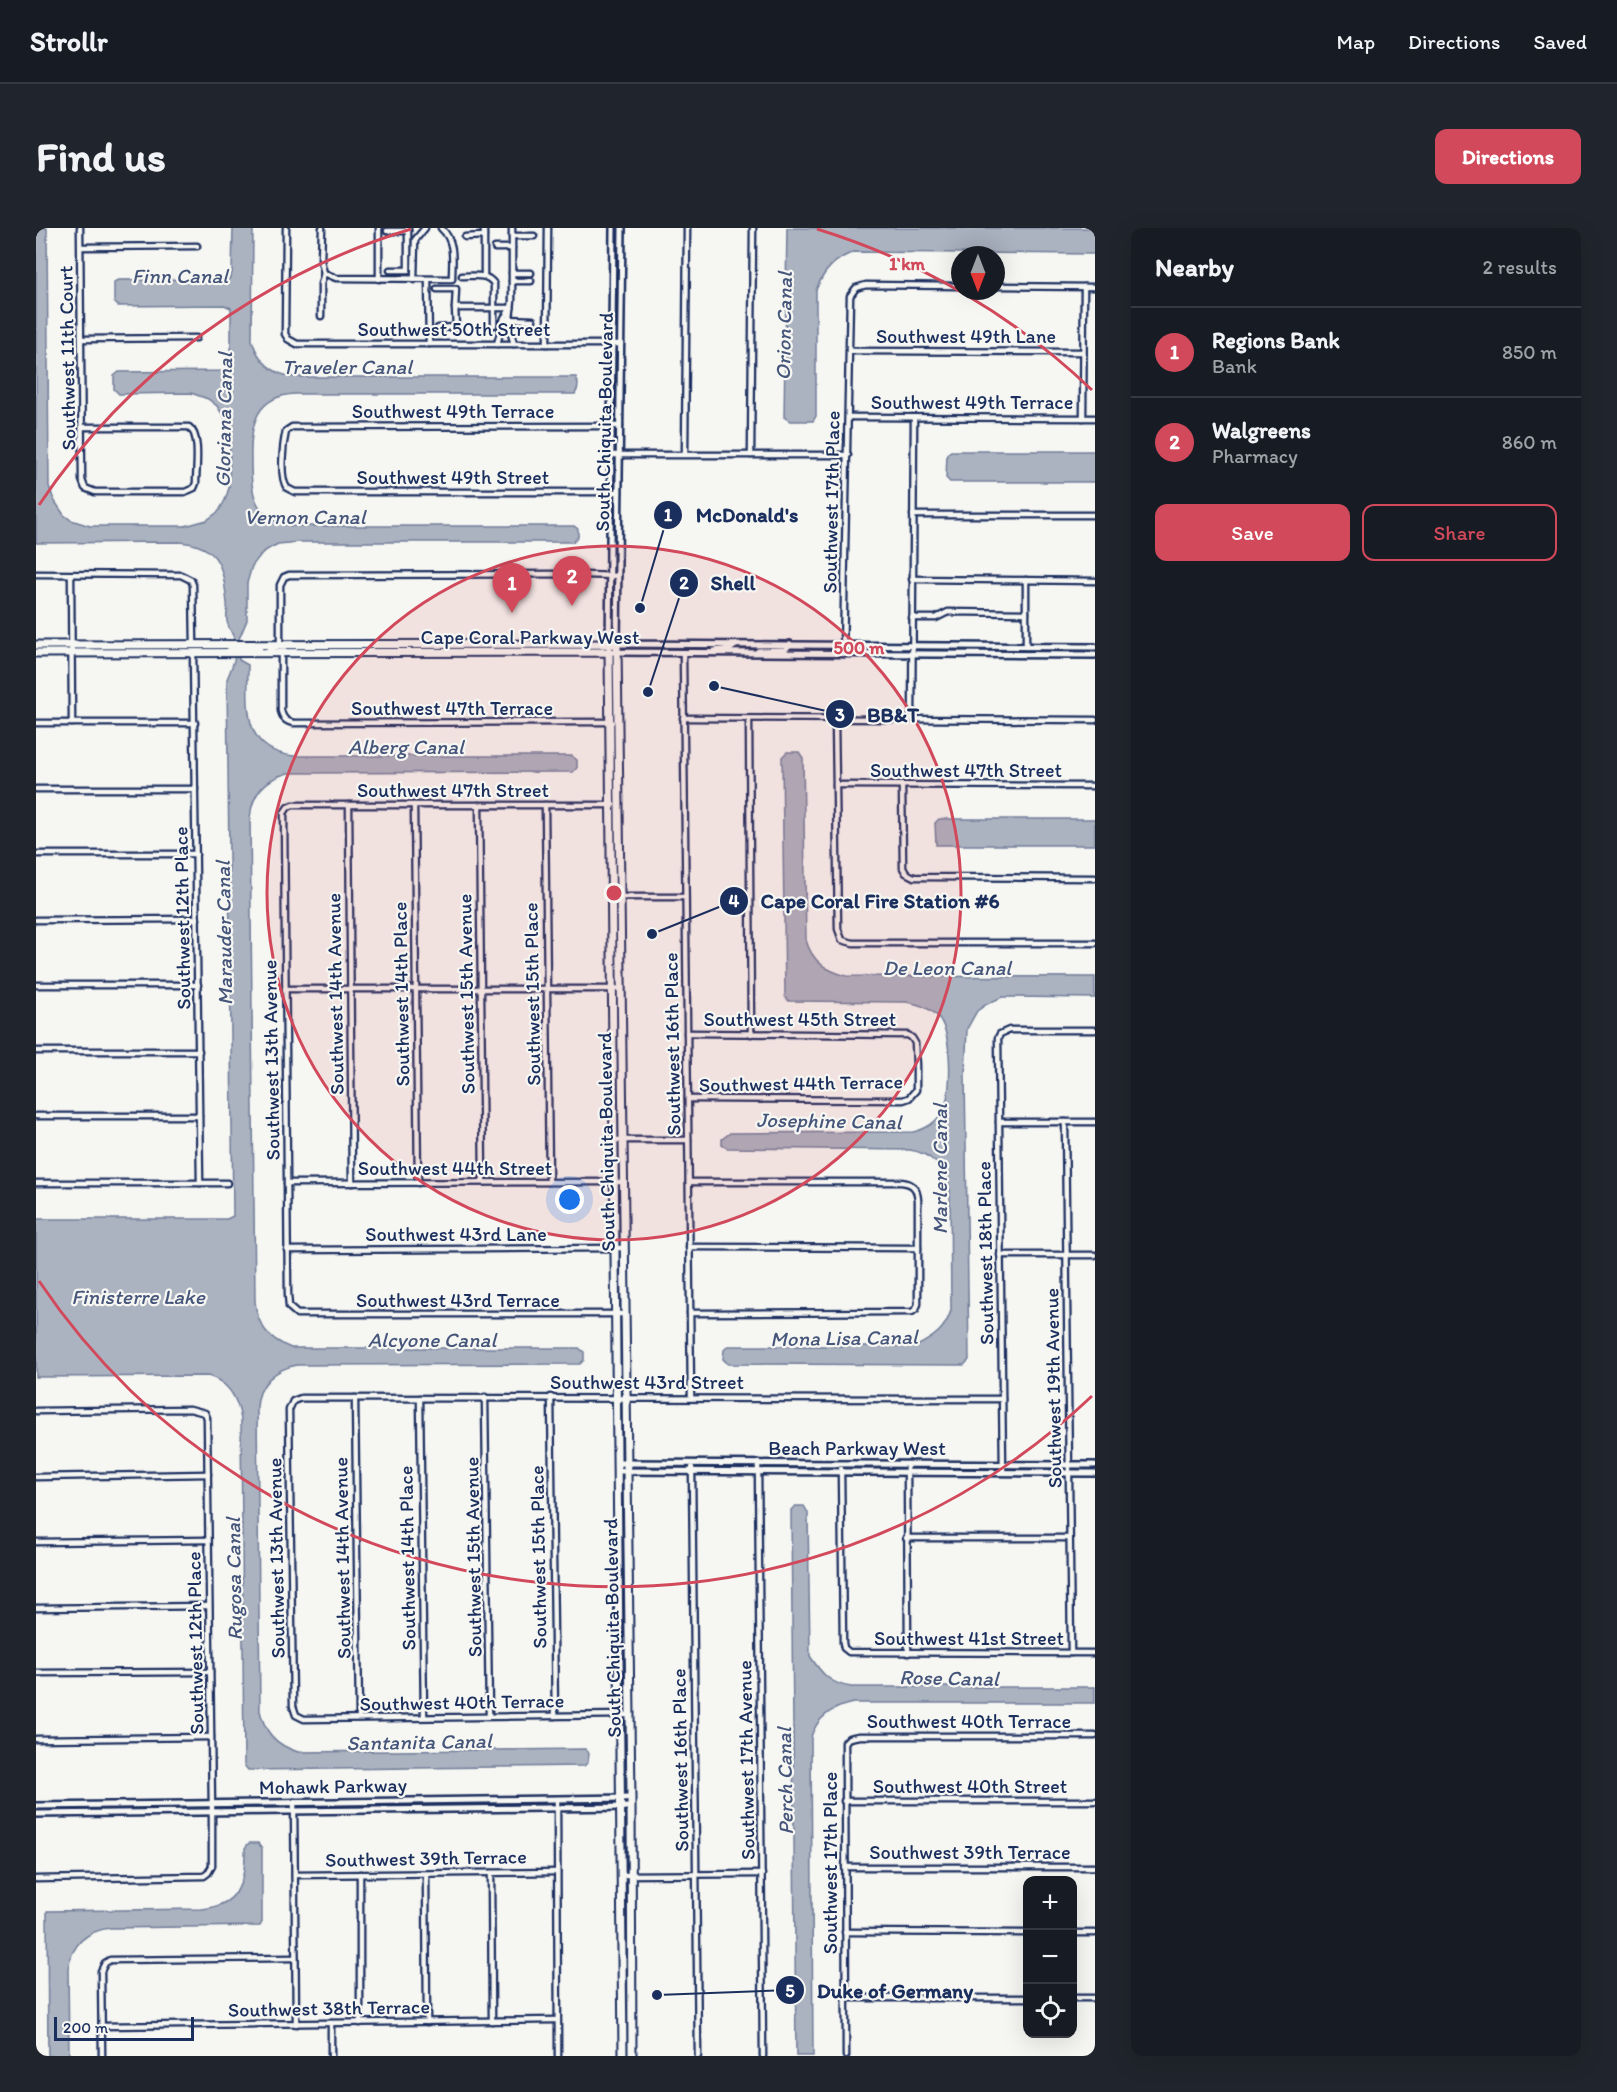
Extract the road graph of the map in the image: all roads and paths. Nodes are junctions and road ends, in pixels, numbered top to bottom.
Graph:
1 (80, 228) edge
2 (286, 228) edge
3 (322, 228) edge
4 (380, 228) edge
5 (425, 228) edge
6 (441, 228) edge
7 (478, 228) edge
8 (484, 228) edge
9 (512, 228) edge
10 (548, 228) edge
11 (613, 228) edge
12 (622, 228) edge
13 (687, 228) edge
14 (753, 228) edge
15 (408, 230) edge
16 (387, 231) dead end
17 (474, 236) junction
18 (484, 236) junction
19 (512, 236) junction
20 (534, 236) dead end
21 (465, 237) dead end
22 (197, 246) dead end
23 (81, 247) junction
24 (495, 248) dead end
25 (512, 248) junction
26 (390, 270) dead end
27 (324, 273) junction
28 (512, 273) junction
29 (531, 273) dead end
30 (462, 276) dead end
31 (484, 276) junction
32 (379, 279) junction
33 (414, 280) junction
34 (428, 280) junction
35 (512, 281) junction
36 (531, 281) dead end
37 (951, 286) edge
38 (1005, 286) edge
39 (1084, 286) junction
40 (1095, 287) edge
41 (437, 289) dead end
42 (455, 308) junction
43 (494, 308) junction
44 (511, 308) junction
45 (321, 316) dead end
46 (507, 319) junction
47 (533, 320) dead end
48 (494, 325) dead end
49 (438, 328) dead end
50 (501, 333) junction
51 (510, 333) junction
52 (196, 338) dead end
53 (82, 339) junction
54 (429, 344) junction
55 (497, 344) junction
56 (514, 344) junction
57 (548, 344) junction
58 (612, 344) junction
59 (621, 344) junction
60 (850, 351) junction
61 (1083, 352) junction
62 (849, 417) junction
63 (914, 418) junction
64 (1083, 418) junction
65 (1095, 418) edge
66 (611, 426) junction
67 (620, 426) junction
68 (82, 427) junction
69 (685, 454) junction
70 (611, 455) junction
71 (619, 455) junction
72 (751, 455) junction
73 (848, 455) junction
74 (287, 488) joint
75 (611, 492) junction
76 (619, 492) junction
77 (913, 515) junction
78 (1095, 515) edge
79 (36, 574) edge
80 (71, 575) junction
81 (610, 575) junction
82 (618, 576) junction
83 (912, 579) junction
84 (1026, 580) junction
85 (1095, 581) edge
86 (1026, 613) junction
87 (912, 618) junction
88 (280, 644) junction
89 (399, 644) junction
90 (514, 644) junction
91 (613, 644) junction
92 (736, 644) junction
93 (36, 645) edge
94 (194, 645) junction
95 (790, 645) junction
96 (843, 645) junction
97 (911, 647) junction
98 (1026, 647) junction
99 (1095, 647) edge
100 (71, 649) junction
101 (609, 652) junction
102 (36, 653) edge
103 (193, 653) junction
104 (224, 653) junction
105 (281, 653) junction
106 (342, 653) junction
107 (456, 653) junction
108 (617, 654) junction
109 (683, 654) junction
110 (704, 654) junction
111 (747, 654) junction
112 (843, 654) junction
113 (911, 654) junction
114 (1095, 655) edge
115 (683, 718) junction
116 (749, 719) junction
117 (836, 719) junction
118 (912, 719) junction
119 (1095, 720) edge
120 (609, 722) junction
121 (618, 722) junction
122 (36, 723) edge
123 (72, 723) junction
124 (195, 723) junction
125 (836, 785) junction
126 (902, 785) junction
127 (1095, 786) edge
128 (36, 789) edge
129 (195, 789) junction
130 (349, 805) junction
131 (414, 805) junction
132 (479, 805) junction
133 (545, 805) junction
134 (610, 805) junction
135 (619, 805) junction
136 (288, 807) joint
137 (36, 854) edge
138 (196, 854) junction
139 (1095, 878) edge
140 (611, 897) junction
141 (620, 897) junction
142 (685, 897) junction
143 (197, 919) junction
144 (36, 920) edge
145 (1095, 943) edge
146 (36, 985) edge
147 (198, 985) junction
148 (285, 989) junction
149 (350, 989) junction
150 (416, 989) junction
151 (481, 989) junction
152 (547, 989) junction
153 (612, 989) junction
154 (621, 989) junction
155 (1095, 1030) edge
156 (687, 1033) junction
157 (751, 1034) junction
158 (36, 1051) edge
159 (199, 1051) junction
160 (913, 1095) joint
161 (688, 1100) junction
162 (36, 1116) edge
163 (199, 1116) junction
164 (999, 1122) junction
165 (1065, 1122) junction
166 (1095, 1122) edge
167 (614, 1140) junction
168 (623, 1140) junction
169 (688, 1140) junction
170 (418, 1182) junction
171 (483, 1182) junction
172 (549, 1182) junction
173 (614, 1182) junction
174 (623, 1182) junction
175 (689, 1182) junction
176 (36, 1183) edge
177 (200, 1183) junction
178 (227, 1183) dead end
179 (287, 1183) junction
180 (352, 1183) junction
181 (689, 1247) junction
182 (615, 1248) junction
183 (624, 1248) junction
184 (918, 1248) junction
185 (288, 1250) junction
186 (1000, 1255) junction
187 (1066, 1255) junction
188 (1095, 1255) edge
189 (292, 1312) joint
190 (690, 1313) junction
191 (616, 1314) junction
192 (625, 1314) junction
193 (485, 1397) junction
194 (551, 1397) junction
195 (621, 1397) junction
196 (691, 1397) junction
197 (355, 1398) junction
198 (420, 1398) junction
199 (1002, 1399) junction
200 (293, 1401) joint
201 (36, 1411) edge
202 (618, 1463) junction
203 (626, 1463) junction
204 (693, 1463) junction
205 (758, 1463) junction
206 (841, 1463) junction
207 (907, 1464) junction
208 (1003, 1464) junction
209 (1068, 1465) junction
210 (1095, 1465) edge
211 (618, 1471) junction
212 (626, 1471) junction
213 (692, 1471) junction
214 (758, 1472) junction
215 (841, 1472) junction
216 (906, 1472) junction
217 (1003, 1472) junction
218 (1068, 1473) junction
219 (1095, 1473) edge
220 (208, 1474) junction
221 (36, 1477) edge
222 (906, 1538) junction
223 (1069, 1538) junction
224 (208, 1540) junction
225 (36, 1542) edge
226 (209, 1606) junction
227 (36, 1608) edge
228 (908, 1653) junction
229 (1071, 1653) junction
230 (1095, 1653) edge
231 (210, 1672) junction
232 (36, 1673) edge
233 (296, 1715) joint
234 (621, 1715) junction
235 (630, 1715) junction
236 (489, 1716) junction
237 (555, 1716) junction
238 (424, 1717) junction
239 (359, 1718) junction
240 (1095, 1736) edge
241 (211, 1737) junction
242 (36, 1739) edge
243 (845, 1742) joint
244 (622, 1798) junction
245 (631, 1798) junction
246 (557, 1799) junction
247 (1095, 1801) edge
248 (294, 1802) junction
249 (844, 1802) junction
250 (212, 1803) junction
251 (36, 1806) edge
252 (557, 1807) junction
253 (622, 1807) junction
254 (631, 1807) junction
255 (294, 1810) junction
256 (212, 1811) junction
257 (36, 1814) edge
258 (845, 1867) junction
259 (1095, 1867) edge
260 (557, 1872) junction
261 (491, 1873) junction
262 (360, 1874) junction
263 (426, 1874) junction
264 (696, 1874) junction
265 (762, 1874) junction
266 (295, 1875) junction
267 (623, 1875) junction
268 (631, 1875) junction
269 (36, 1880) edge
270 (845, 1932) junction
271 (1023, 1933) edge
272 (1077, 1933) edge
273 (1095, 1933) edge
274 (295, 1958) junction
275 (845, 1998) junction
276 (1023, 1998) edge
277 (1077, 1998) edge
278 (1095, 1998) edge
279 (558, 2020) junction
280 (492, 2021) junction
281 (427, 2022) junction
282 (332, 2023) junction
283 (360, 2023) junction
284 (296, 2024) junction
285 (102, 2025) junction
286 (102, 2056) edge
287 (331, 2056) edge
288 (558, 2056) edge
289 (623, 2056) edge
290 (632, 2056) edge
291 (698, 2056) edge
292 (763, 2056) edge
293 (846, 2056) edge

1 - 23 street, Southwest 11th Court
2 - 54 street, Southwest 50th Street
3 - 27 street
4 - 32 street
5 - 33 street
6 - 34 street
7 - 17 street
8 - 18 street
9 - 19 street
10 - 57 street
11 - 58 street, South Chiquita Boulevard
12 - 59 street, South Chiquita Boulevard
13 - 69 street
14 - 72 street
15 - 16 street
15 - 26 street
17 - 18 street
17 - 21 street
18 - 31 street
19 - 20 street
19 - 25 street
22 - 23 street
23 - 53 street, Southwest 11th Court
24 - 25 street
25 - 28 street
27 - 32 street
27 - 45 street
28 - 29 street
28 - 35 street
30 - 31 street
31 - 43 street
32 - 33 street
33 - 34 street
34 - 54 street
35 - 36 street
35 - 44 street
37 - 60 street, Southwest 17th Place
38 - 39 street
39 - 40 street
39 - 61 street
41 - 42 street
42 - 43 street
42 - 49 street
43 - 44 street
43 - 48 street
44 - 46 street
46 - 47 street
46 - 50 street
46 - 51 street
50 - 51 street
50 - 55 street
51 - 56 street
52 - 53 street
53 - 68 street, Southwest 11th Court
54 - 55 street, Southwest 50th Street
55 - 56 street, Southwest 50th Street
56 - 57 street, Southwest 50th Street
57 - 58 street, Southwest 50th Street
58 - 59 street, Southwest 50th Street
58 - 66 street, South Chiquita Boulevard
59 - 67 street, South Chiquita Boulevard
60 - 61 street, Southwest 49th Lane
60 - 62 street, Southwest 17th Place
61 - 64 street
62 - 63 street, Southwest 49th Terrace
62 - 73 street, Southwest 17th Place
63 - 64 street, Southwest 49th Terrace
63 - 77 street
64 - 65 street, Southwest 49th Terrace
66 - 67 street, Southwest 49th Terrace
66 - 70 street, South Chiquita Boulevard
66 - 74 street, Southwest 49th Terrace
67 - 71 street, South Chiquita Boulevard
68 - 68 street, Southwest 11th Court
69 - 71 street
69 - 72 street
70 - 71 street
70 - 75 street, South Chiquita Boulevard
71 - 76 street, South Chiquita Boulevard
72 - 73 street
73 - 96 street, Southwest 17th Place
74 - 75 street, Southwest 49th Street
75 - 76 street, Southwest 49th Street
75 - 81 street, South Chiquita Boulevard
76 - 82 street, South Chiquita Boulevard
77 - 78 street
77 - 83 street
79 - 80 street
80 - 94 street
80 - 100 street
81 - 82 street
81 - 88 street
81 - 91 street, South Chiquita Boulevard
82 - 91 street, South Chiquita Boulevard
83 - 84 street
83 - 87 street
84 - 85 street
84 - 86 street
86 - 87 street
86 - 98 street
87 - 97 street
88 - 89 main road, Cape Coral Parkway West
88 - 94 main road, Cape Coral Parkway West
88 - 104 street
89 - 90 main road, Cape Coral Parkway West
89 - 106 main road
90 - 91 main road, Cape Coral Parkway West
90 - 107 main road
91 - 92 street, Cape Coral Parkway West
91 - 101 street, South Chiquita Boulevard
91 - 108 main road, South Chiquita Boulevard
92 - 95 street, Cape Coral Parkway West
92 - 110 street
93 - 100 main road, Cape Coral Parkway West
94 - 100 main road, Cape Coral Parkway West
95 - 96 street, Cape Coral Parkway West
95 - 111 street
96 - 97 street, Cape Coral Parkway West
96 - 112 street, Southwest 17th Place
97 - 98 street, Cape Coral Parkway West
97 - 113 street
98 - 99 street, Cape Coral Parkway West
100 - 102 main road, Cape Coral Parkway West
100 - 103 main road, Cape Coral Parkway West
100 - 123 street
101 - 107 main road, Cape Coral Parkway West
101 - 108 street, Cape Coral Parkway West
101 - 120 main road, South Chiquita Boulevard
103 - 104 main road, Cape Coral Parkway West
103 - 124 street, Southwest 12th Place
104 - 105 main road, Cape Coral Parkway West
105 - 106 main road, Cape Coral Parkway West
105 - 120 street, Southwest 47th Terrace
106 - 107 main road, Cape Coral Parkway West
108 - 109 street, Cape Coral Parkway West
108 - 121 main road, South Chiquita Boulevard
109 - 110 street, Cape Coral Parkway West
109 - 115 street, Southwest 16th Place
110 - 111 street, Cape Coral Parkway West
111 - 112 street, Cape Coral Parkway West
112 - 113 street, Cape Coral Parkway West
113 - 114 street, Cape Coral Parkway West
113 - 118 street
115 - 116 street
115 - 142 street, Southwest 16th Place
116 - 117 street
116 - 157 street
117 - 118 street
117 - 125 street
118 - 119 street
120 - 121 street, Southwest 47th Terrace
120 - 134 main road, South Chiquita Boulevard
121 - 135 main road, South Chiquita Boulevard
122 - 123 street
123 - 124 street
124 - 129 street, Southwest 12th Place
125 - 126 street, Southwest 47th Street
125 - 145 street
126 - 127 street, Southwest 47th Street
126 - 139 street
128 - 129 street
129 - 138 street, Southwest 12th Place
130 - 131 street, Southwest 47th Street
130 - 136 street, Southwest 47th Street
130 - 149 street, Southwest 14th Avenue
131 - 132 street, Southwest 47th Street
131 - 150 street, Southwest 14th Place
132 - 133 street, Southwest 47th Street
132 - 151 street, Southwest 15th Avenue
133 - 134 street, Southwest 47th Street
133 - 152 street, Southwest 15th Place
134 - 135 street, Southwest 47th Street
134 - 140 main road, South Chiquita Boulevard
135 - 141 main road, South Chiquita Boulevard
136 - 148 street, Southwest 13th Avenue
137 - 138 street
138 - 143 street, Southwest 12th Place
140 - 141 street
140 - 153 main road, South Chiquita Boulevard
141 - 142 street
141 - 154 main road, South Chiquita Boulevard
142 - 156 street, Southwest 16th Place
143 - 144 street
143 - 147 street, Southwest 12th Place
146 - 147 street
147 - 159 street, Southwest 12th Place
148 - 149 street
148 - 179 street, Southwest 13th Avenue
149 - 150 street
149 - 180 street, Southwest 14th Avenue
150 - 151 street
150 - 170 street, Southwest 14th Place
151 - 152 street
151 - 171 street, Southwest 15th Avenue
152 - 153 street
152 - 172 street, Southwest 15th Place
153 - 154 street
153 - 167 main road, South Chiquita Boulevard
154 - 168 main road, South Chiquita Boulevard
155 - 164 street, Southwest 18th Place
156 - 157 street, Southwest 45th Street
156 - 161 street, Southwest 16th Place
157 - 160 street, Southwest 45th Street
158 - 159 street
159 - 163 street, Southwest 12th Place
160 - 161 street, Southwest 44th Terrace
161 - 169 street, Southwest 16th Place
162 - 163 street
163 - 177 street, Southwest 12th Place
164 - 165 street
164 - 186 street, Southwest 18th Place
165 - 166 street
165 - 187 street, Southwest 19th Avenue
167 - 168 street
167 - 173 main road, South Chiquita Boulevard
168 - 169 street
168 - 174 main road, South Chiquita Boulevard
169 - 175 street, Southwest 16th Place
170 - 171 street, Southwest 44th Street
170 - 180 street, Southwest 44th Street
171 - 172 street, Southwest 44th Street
172 - 173 street, Southwest 44th Street
173 - 174 street, Southwest 44th Street
173 - 182 main road, South Chiquita Boulevard
174 - 183 main road, South Chiquita Boulevard
175 - 181 street, Southwest 16th Place
175 - 184 street
176 - 177 street
177 - 178 street
179 - 180 street, Southwest 44th Street
179 - 185 street, Southwest 13th Avenue
181 - 184 street
181 - 190 street, Southwest 16th Place
182 - 183 street, Southwest 43rd Lane
182 - 185 street, Southwest 43rd Lane
182 - 191 main road, South Chiquita Boulevard
183 - 192 main road, South Chiquita Boulevard
184 - 190 street
185 - 189 street, Southwest 13th Avenue
186 - 187 street
186 - 199 street, Southwest 18th Place
187 - 188 street
187 - 209 street, Southwest 19th Avenue
189 - 191 street, Southwest 43rd Terrace
190 - 196 street, Southwest 16th Place
191 - 192 street, Southwest 43rd Terrace
191 - 195 main road, South Chiquita Boulevard
192 - 195 main road, South Chiquita Boulevard
193 - 194 street, Southwest 43rd Street
193 - 198 street, Southwest 43rd Street
193 - 236 street, Southwest 15th Avenue
194 - 195 street, Southwest 43rd Street
194 - 237 street, Southwest 15th Place
195 - 196 street, Southwest 43rd Street
195 - 202 main road, South Chiquita Boulevard
195 - 203 main road, South Chiquita Boulevard
196 - 199 street, Southwest 43rd Street
197 - 198 street, Southwest 43rd Street
197 - 200 street, Southwest 43rd Street
197 - 239 street, Southwest 14th Avenue
198 - 238 street, Southwest 14th Place
199 - 208 street, Southwest 18th Place
200 - 233 street, Southwest 13th Avenue
201 - 220 street, Southwest 12th Place
202 - 203 street, Beach Parkway West
202 - 211 main road, South Chiquita Boulevard
203 - 204 street, Beach Parkway West
203 - 212 main road, South Chiquita Boulevard
204 - 205 street, Beach Parkway West
204 - 213 street, Southwest 16th Place
205 - 206 street, Beach Parkway West
205 - 214 street, Southwest 17th Avenue
206 - 207 street, Beach Parkway West
206 - 215 street
207 - 208 street, Beach Parkway West
207 - 216 street
208 - 209 street, Beach Parkway West
208 - 217 street, Southwest 18th Place
209 - 210 street, Beach Parkway West
209 - 218 street, Southwest 19th Avenue
211 - 212 street, Beach Parkway West
211 - 234 main road, South Chiquita Boulevard
212 - 213 street, Beach Parkway West
212 - 235 main road, South Chiquita Boulevard
213 - 214 street, Beach Parkway West
213 - 264 street, Southwest 16th Place
214 - 215 street, Beach Parkway West
214 - 265 street, Southwest 17th Avenue
215 - 216 street, Beach Parkway West
215 - 228 street, Southwest 41st Street
216 - 217 street, Beach Parkway West
216 - 222 street
217 - 218 street, Beach Parkway West
218 - 219 street, Beach Parkway West
218 - 223 street, Southwest 19th Avenue
220 - 221 street
220 - 224 street, Southwest 12th Place
222 - 223 street
222 - 228 street
223 - 229 street, Southwest 19th Avenue
224 - 225 street
224 - 226 street, Southwest 12th Place
226 - 227 street
226 - 231 street, Southwest 12th Place
228 - 229 street, Southwest 41st Street
229 - 230 street, Southwest 41st Street
231 - 232 street
231 - 241 street, Southwest 12th Place
233 - 239 street, Southwest 40th Terrace
234 - 235 street, Southwest 40th Terrace
234 - 237 street, Southwest 40th Terrace
234 - 244 main road, South Chiquita Boulevard
235 - 245 main road, South Chiquita Boulevard
236 - 237 street, Southwest 40th Terrace
236 - 238 street, Southwest 40th Terrace
238 - 239 street, Southwest 40th Terrace
240 - 243 street, Southwest 40th Terrace
241 - 242 street
241 - 250 street, Southwest 12th Place
243 - 249 street, Southwest 17th Place
244 - 245 street, Mohawk Parkway
244 - 246 street, Mohawk Parkway
244 - 253 main road, South Chiquita Boulevard
245 - 254 main road, South Chiquita Boulevard
246 - 248 street, Mohawk Parkway
246 - 252 street
247 - 249 street, Southwest 40th Street
248 - 250 street, Mohawk Parkway
248 - 255 street
249 - 258 street, Southwest 17th Place
250 - 251 street, Mohawk Parkway
250 - 256 street, Southwest 12th Place
252 - 253 street, Mohawk Parkway
252 - 255 street, Mohawk Parkway
252 - 260 street
253 - 254 street, Mohawk Parkway
253 - 267 main road, South Chiquita Boulevard
254 - 268 main road, South Chiquita Boulevard
255 - 256 street, Mohawk Parkway
255 - 266 street
256 - 257 street, Mohawk Parkway
256 - 269 street, Southwest 12th Place
258 - 259 street, Southwest 39th Terrace
258 - 270 street, Southwest 17th Place
260 - 261 street, Southwest 39th Terrace
260 - 279 street
261 - 263 street, Southwest 39th Terrace
261 - 280 street
262 - 263 street, Southwest 39th Terrace
262 - 266 street, Southwest 39th Terrace
262 - 283 street
263 - 281 street
264 - 265 street
264 - 268 street
264 - 291 street, Southwest 16th Place
265 - 292 street, Southwest 17th Avenue
266 - 274 street
267 - 268 street
267 - 289 main road, South Chiquita Boulevard
268 - 290 main road, South Chiquita Boulevard
270 - 271 street
270 - 275 street, Southwest 17th Place
272 - 273 street
274 - 284 street
274 - 285 street
275 - 276 street
275 - 293 street, Southwest 17th Place
277 - 278 street
279 - 280 street, Southwest 38th Terrace
279 - 288 street
280 - 281 street, Southwest 38th Terrace
281 - 283 street, Southwest 38th Terrace
282 - 283 street, Southwest 38th Terrace
282 - 284 street, Southwest 38th Terrace
282 - 287 street
284 - 285 street, Southwest 38th Terrace
285 - 286 street

